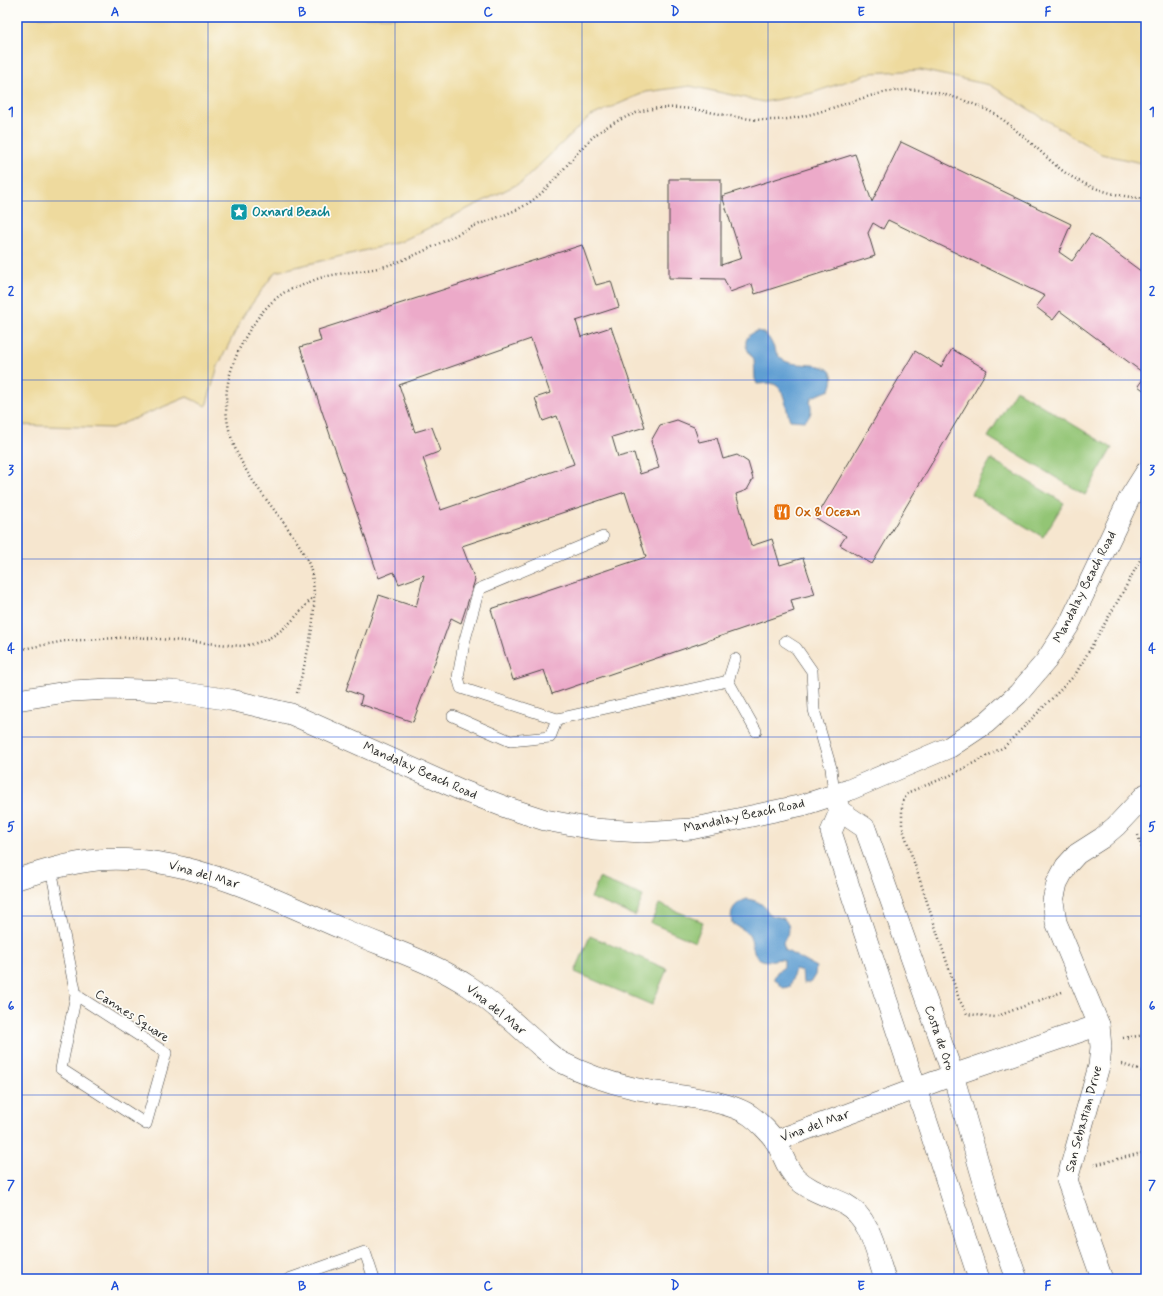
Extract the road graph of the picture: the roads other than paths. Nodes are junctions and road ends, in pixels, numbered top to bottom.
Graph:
1 (1146, 472) edge
2 (603, 537) dead end
3 (785, 641) dead end
4 (735, 659) dead end
5 (728, 681) junction
6 (17, 700) edge
7 (453, 716) dead end
8 (557, 719) junction
9 (756, 730) dead end
10 (1146, 794) edge
11 (837, 803) junction
12 (51, 869) junction
13 (17, 879) edge
14 (76, 995) junction
15 (1099, 1025) junction
16 (953, 1075) junction
17 (916, 1089) junction
18 (775, 1141) junction
19 (289, 1279) edge
20 (374, 1279) edge
21 (885, 1279) edge
22 (980, 1279) edge
23 (1017, 1279) edge
24 (1102, 1279) edge

1 - 11 street, Mandalay Beach Road
2 - 8 lane
3 - 11 lane
4 - 5 lane
5 - 8 lane
5 - 9 lane
6 - 11 street, Mandalay Beach Road
7 - 8 lane
10 - 15 street, San Sebastian Drive
11 - 16 street, Costa de Oro
11 - 17 street
12 - 13 street, Vina del Mar
12 - 14 lane, Cannes Square
12 - 18 street, Vina del Mar
14 - 14 lane, Cannes Square
15 - 16 street
15 - 24 street, San Sebastian Drive
16 - 17 street, Vina del Mar
16 - 23 street, Costa de Oro
17 - 18 street, Vina del Mar
17 - 22 street
18 - 21 street
19 - 20 lane

